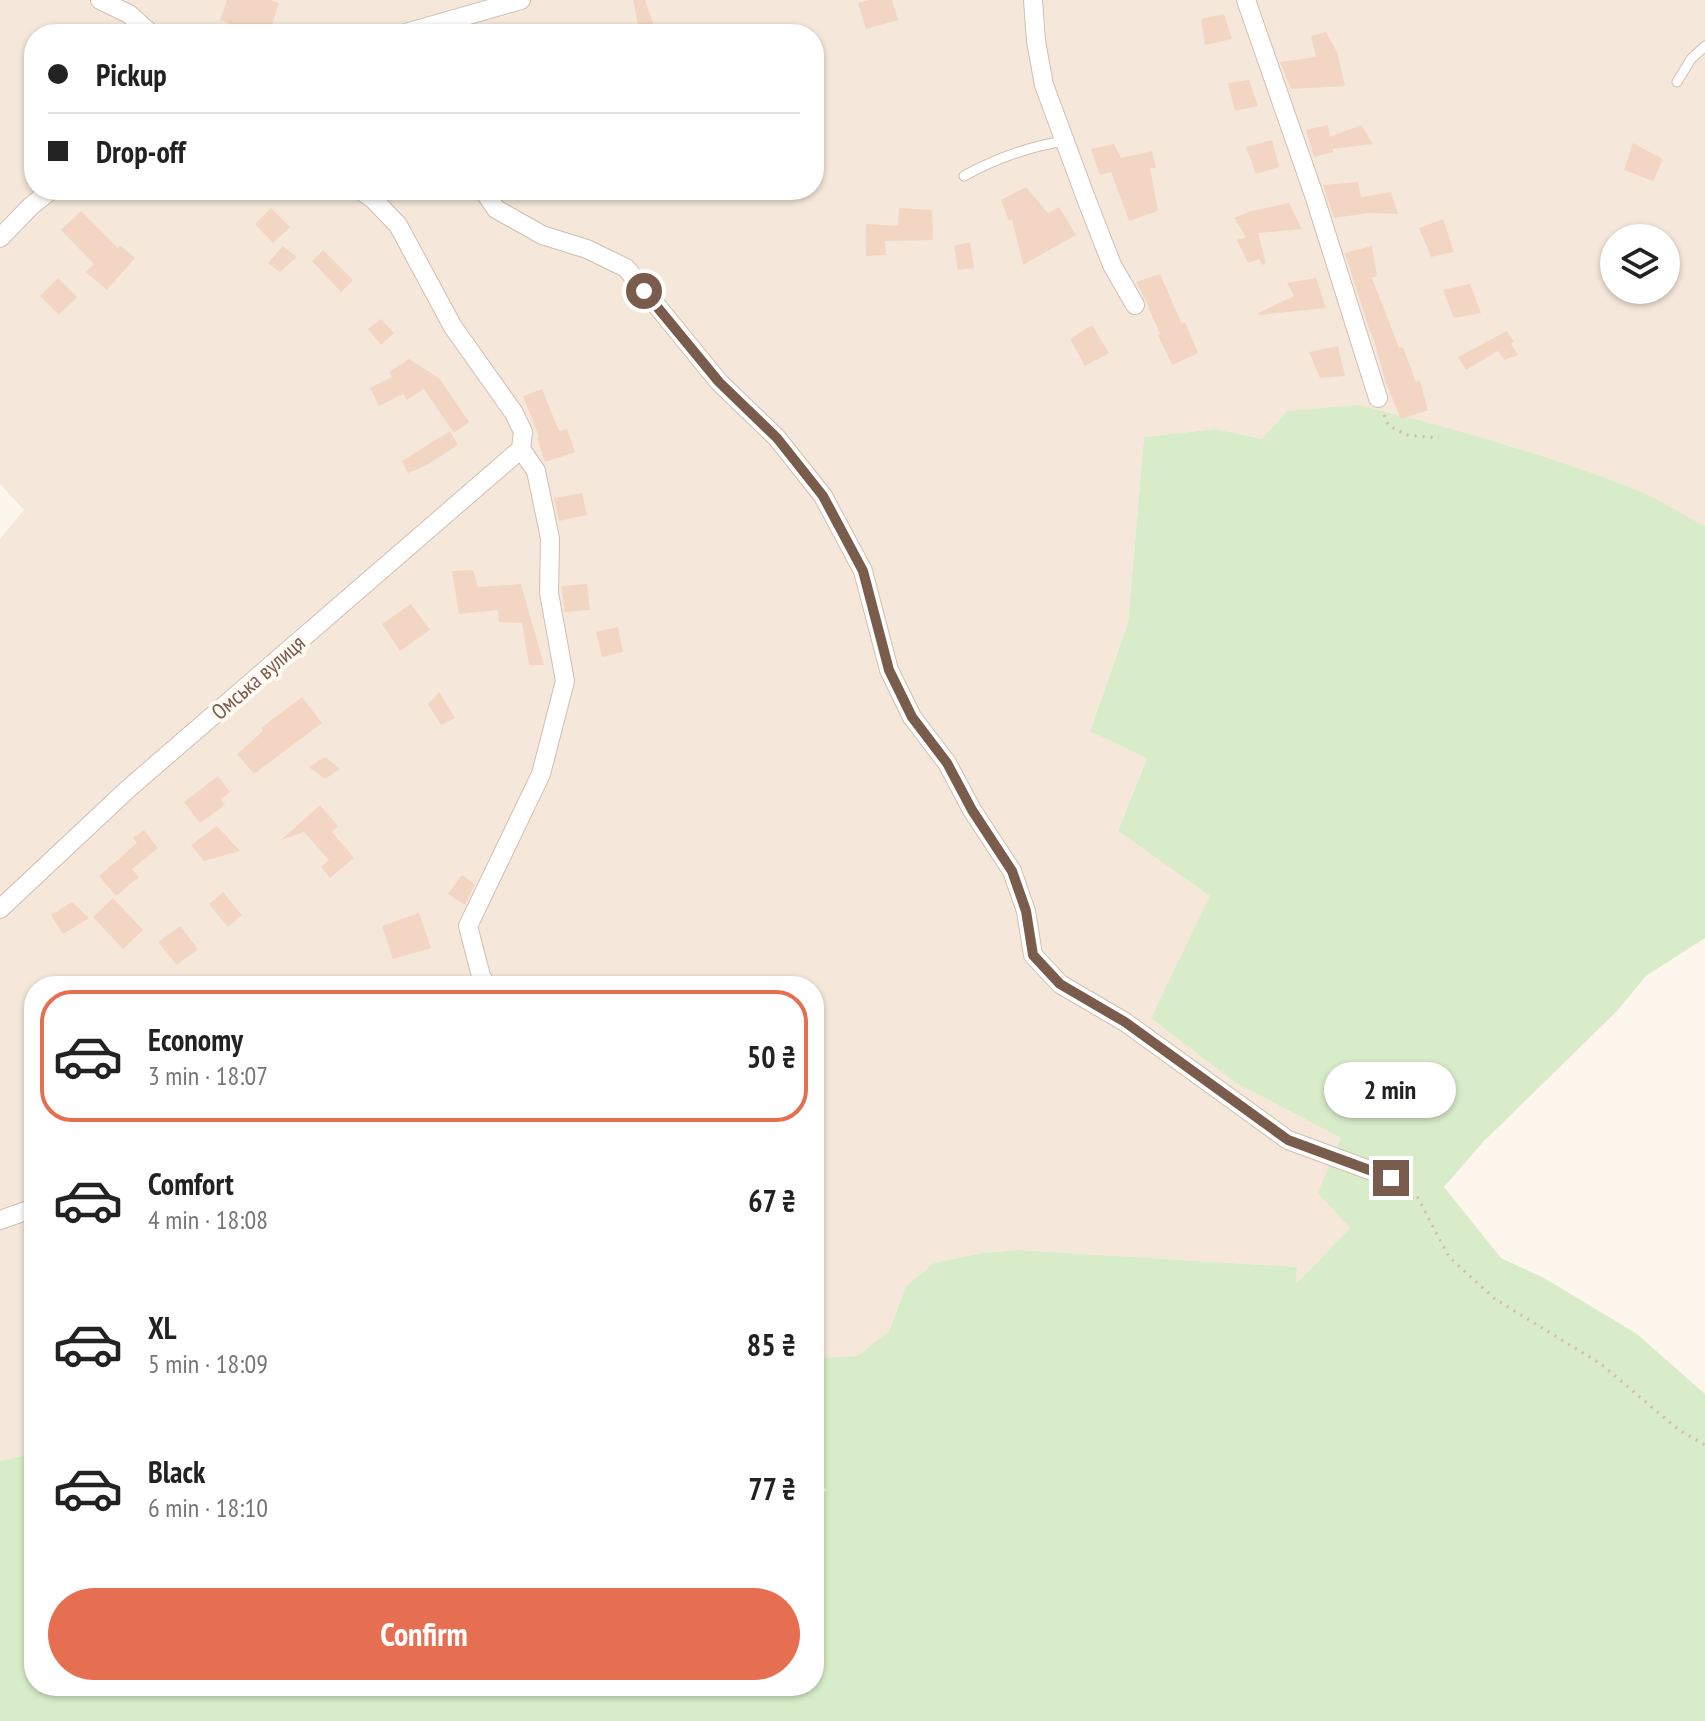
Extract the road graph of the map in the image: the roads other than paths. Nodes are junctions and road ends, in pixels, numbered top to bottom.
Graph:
1 (100, 0) edge
2 (521, 0) edge
3 (1033, 0) edge
4 (1246, 0) edge
5 (140, 24) edge
6 (437, 24) edge
7 (1705, 46) edge
8 (1677, 82) dead end
9 (1064, 141) junction
10 (964, 176) dead end
11 (38, 200) edge
12 (374, 200) edge
13 (490, 200) edge
14 (0, 238) edge
15 (1135, 305) dead end
16 (1378, 398) road end
17 (521, 449) junction
18 (0, 909) edge
19 (481, 976) edge
20 (1391, 1178) road end
21 (24, 1212) edge
22 (0, 1220) edge

1 - 5 street
2 - 6 street
3 - 9 street
4 - 16 street
7 - 8 lane
9 - 10 lane
9 - 15 street
11 - 14 street
12 - 17 street
13 - 20 street
17 - 18 street, Омська вулиця
17 - 19 street
21 - 22 street

